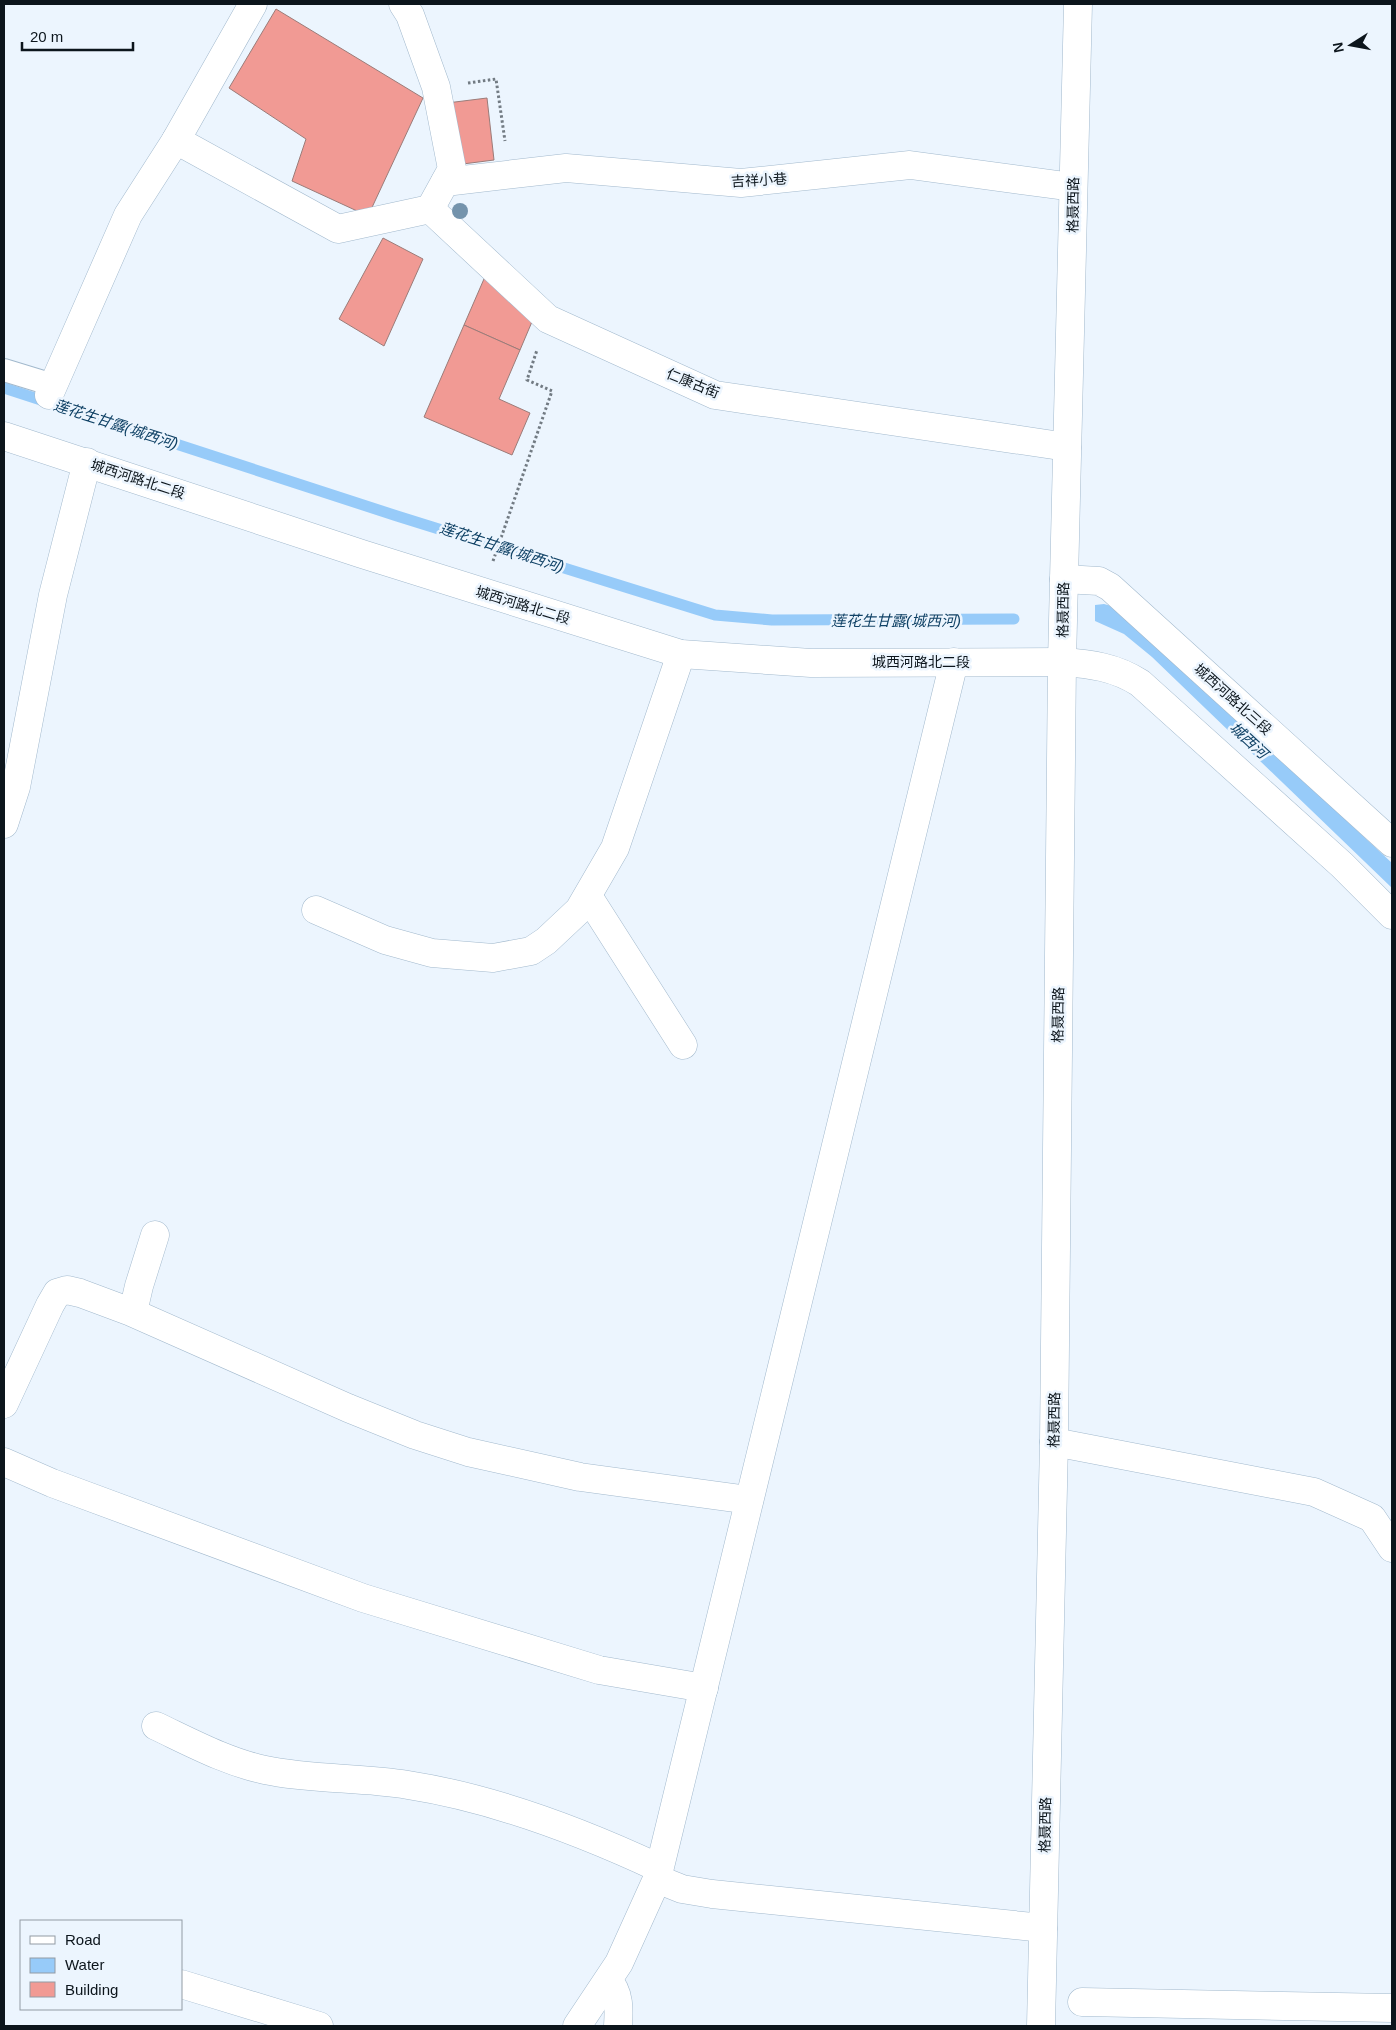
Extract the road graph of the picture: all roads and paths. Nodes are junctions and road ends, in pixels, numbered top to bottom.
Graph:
1 (253, 4) edge
2 (403, 4) edge
3 (1078, 4) edge
4 (436, 87) junction
5 (176, 140) junction
6 (510, 174) junction
7 (445, 182) junction
8 (1073, 187) junction
9 (430, 209) junction
10 (548, 319) junction
11 (4, 370) edge
12 (51, 390) joint
13 (4, 436) edge
14 (1067, 446) junction
15 (86, 462) junction
16 (494, 560) dead end
17 (1064, 579) junction
18 (681, 654) junction
19 (954, 662) junction
20 (1062, 662) junction
21 (4, 824) edge
22 (1392, 843) edge
23 (588, 896) junction
24 (316, 910) dead end
25 (1392, 915) edge
26 (683, 1045) dead end
27 (155, 1236) dead end
28 (133, 1312) junction
29 (4, 1404) edge
30 (1054, 1442) junction
31 (4, 1462) edge
32 (749, 1500) junction
33 (1392, 1548) edge
34 (704, 1688) junction
35 (156, 1726) dead end
36 (658, 1873) junction
37 (1043, 1928) junction
38 (608, 1981) junction
39 (182, 1984) edge
40 (1082, 2002) dead end
41 (1392, 2008) edge
42 (319, 2026) edge
43 (577, 2026) edge
44 (618, 2026) edge
45 (1041, 2026) edge

1 - 5 street
2 - 4 street
3 - 8 street, 格聂西路
4 - 6 path
4 - 7 street
5 - 9 street
5 - 12 street
6 - 7 street, 吉祥小巷
6 - 8 street, 吉祥小巷
7 - 9 street
8 - 14 street, 格聂西路
9 - 10 street, 仁康古街
10 - 14 street, 仁康古街
10 - 16 path
11 - 12 lane
13 - 15 street, 城西河路北二段
14 - 17 street, 格聂西路
15 - 18 street, 城西河路北二段
15 - 21 street
17 - 20 street, 格聂西路
17 - 22 street, 城西河路北三段
18 - 19 street, 城西河路北二段
18 - 23 street
19 - 20 street, 城西河路北二段
19 - 32 street
20 - 25 street
20 - 30 street, 格聂西路
23 - 24 street
23 - 26 street
27 - 28 street
28 - 29 street
28 - 32 street
30 - 33 street
30 - 37 street, 格聂西路
31 - 34 street
32 - 34 street
34 - 36 street
35 - 36 street
36 - 37 street
36 - 38 street
37 - 45 street, 格聂西路
38 - 43 street
38 - 44 street
39 - 42 street
40 - 41 street

